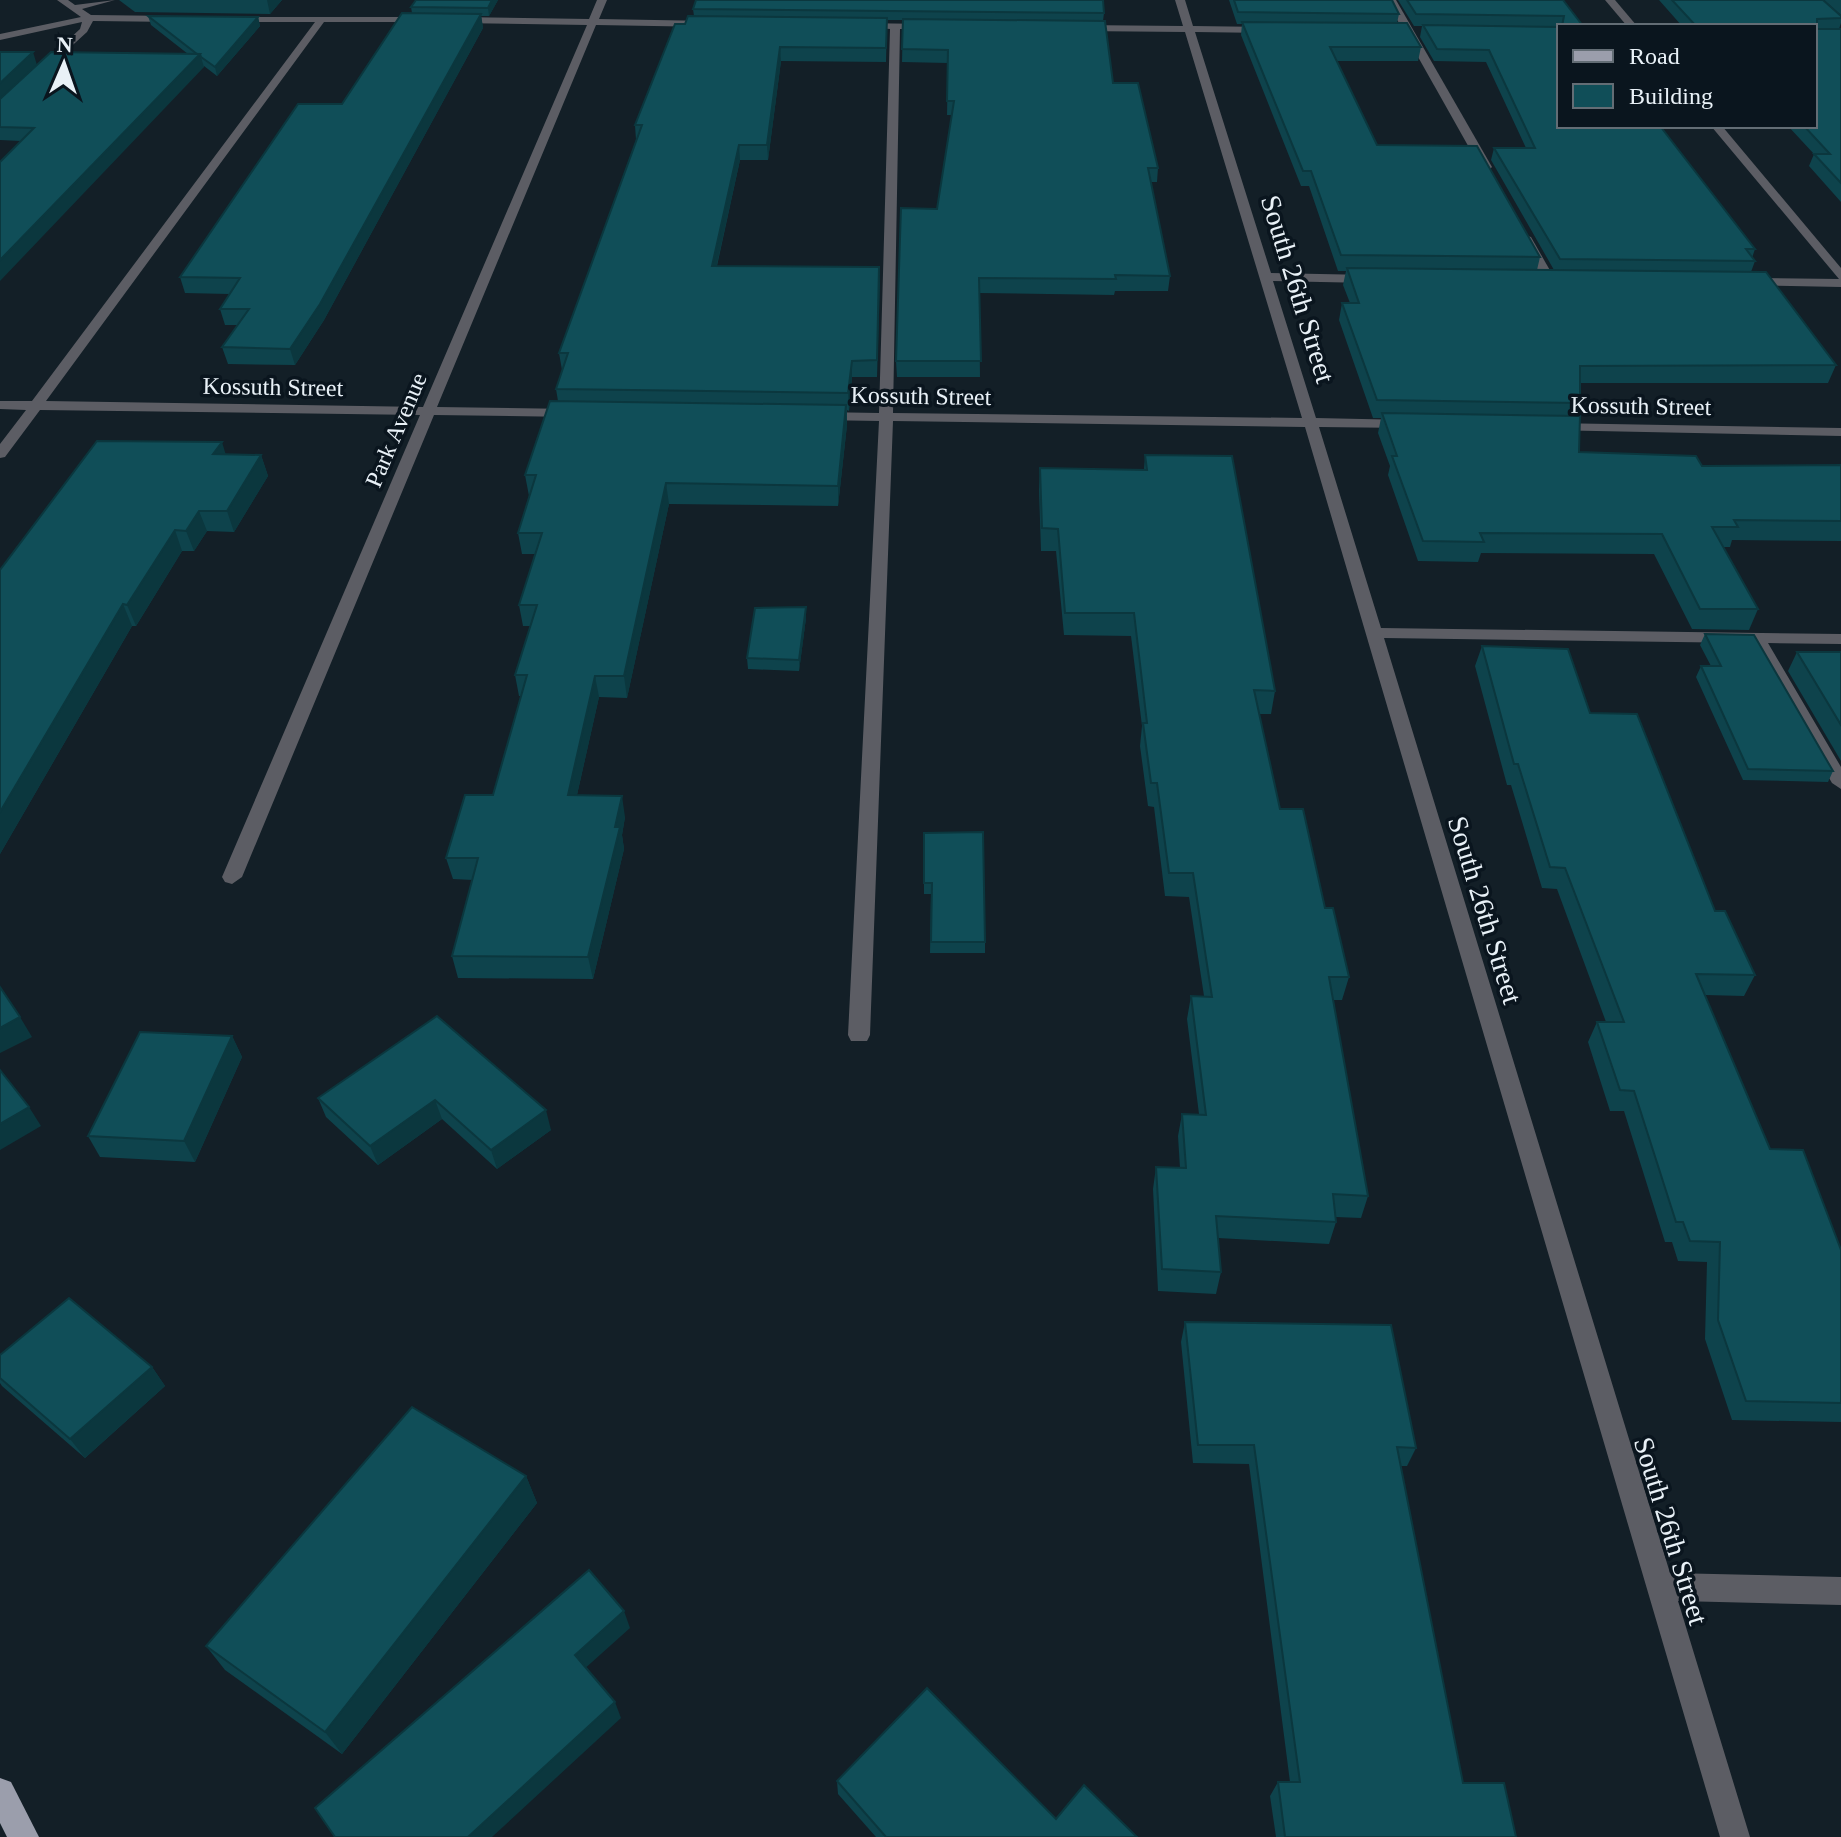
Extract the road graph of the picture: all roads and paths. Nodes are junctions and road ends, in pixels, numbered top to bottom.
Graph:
1 (62, 0) edge
2 (110, 0) edge
3 (602, 0) edge
4 (1180, 0) edge
5 (1391, 0) edge
6 (1610, 0) edge
7 (73, 8) junction
8 (89, 18) junction
9 (185, 19) edge
10 (216, 19) edge
11 (322, 19) junction
12 (429, 20) edge
13 (444, 20) edge
14 (593, 22) junction
15 (728, 24) edge
16 (1630, 24) edge
17 (850, 26) edge
18 (895, 27) junction
19 (943, 27) edge
20 (1071, 28) edge
21 (1188, 29) junction
22 (1281, 30) edge
23 (1393, 31) edge
24 (1408, 31) junction
25 (1423, 31) edge
26 (0, 37) edge
27 (31, 81) edge
28 (1718, 128) edge
29 (1495, 184) edge
30 (1519, 226) edge
31 (1841, 276) edge
32 (1265, 277) junction
33 (1380, 279) edge
34 (1535, 281) edge
35 (1550, 281) junction
36 (1566, 281) edge
37 (1738, 282) edge
38 (1841, 283) edge
39 (0, 405) edge
40 (37, 405) junction
41 (428, 411) junction
42 (586, 413) edge
43 (807, 416) edge
44 (886, 417) junction
45 (1310, 423) junction
46 (1427, 425) edge
47 (1538, 427) edge
48 (1841, 432) edge
49 (0, 454) edge
50 (1372, 633) junction
51 (1757, 638) junction
52 (1841, 639) edge
53 (1841, 783) edge
54 (232, 877) dead end
55 (859, 1035) dead end
56 (1659, 1587) junction
57 (1841, 1591) edge
58 (0, 1793) edge
59 (24, 1837) edge
60 (1735, 1837) edge

1 - 7 street
2 - 7 street
3 - 14 street, Park Avenue
4 - 21 street, South 26th Street
5 - 24 street
6 - 16 street
7 - 8 street
8 - 9 street
8 - 26 street
8 - 27 street
10 - 11 street
11 - 12 street
11 - 40 street
13 - 14 street
14 - 15 street
14 - 41 street, Park Avenue
17 - 18 street
18 - 19 street
18 - 44 street
20 - 21 street
21 - 22 street
21 - 32 street, South 26th Street
23 - 24 street
24 - 25 street
24 - 29 street
28 - 31 street
30 - 35 street
32 - 33 street
32 - 45 street, South 26th Street
34 - 35 street
35 - 36 street
37 - 38 street
39 - 40 street, Kossuth Street
40 - 41 street, Kossuth Street
40 - 49 street
41 - 42 street, Kossuth Street
41 - 54 street, Park Avenue
43 - 44 street, Kossuth Street
44 - 45 street, Kossuth Street
44 - 55 street
45 - 46 street, Kossuth Street
45 - 50 street, South 26th Street
47 - 48 street, Kossuth Street
50 - 51 street
50 - 56 street, South 26th Street
51 - 52 street
51 - 53 street
56 - 57 street
56 - 60 street, South 26th Street
58 - 59 main road

